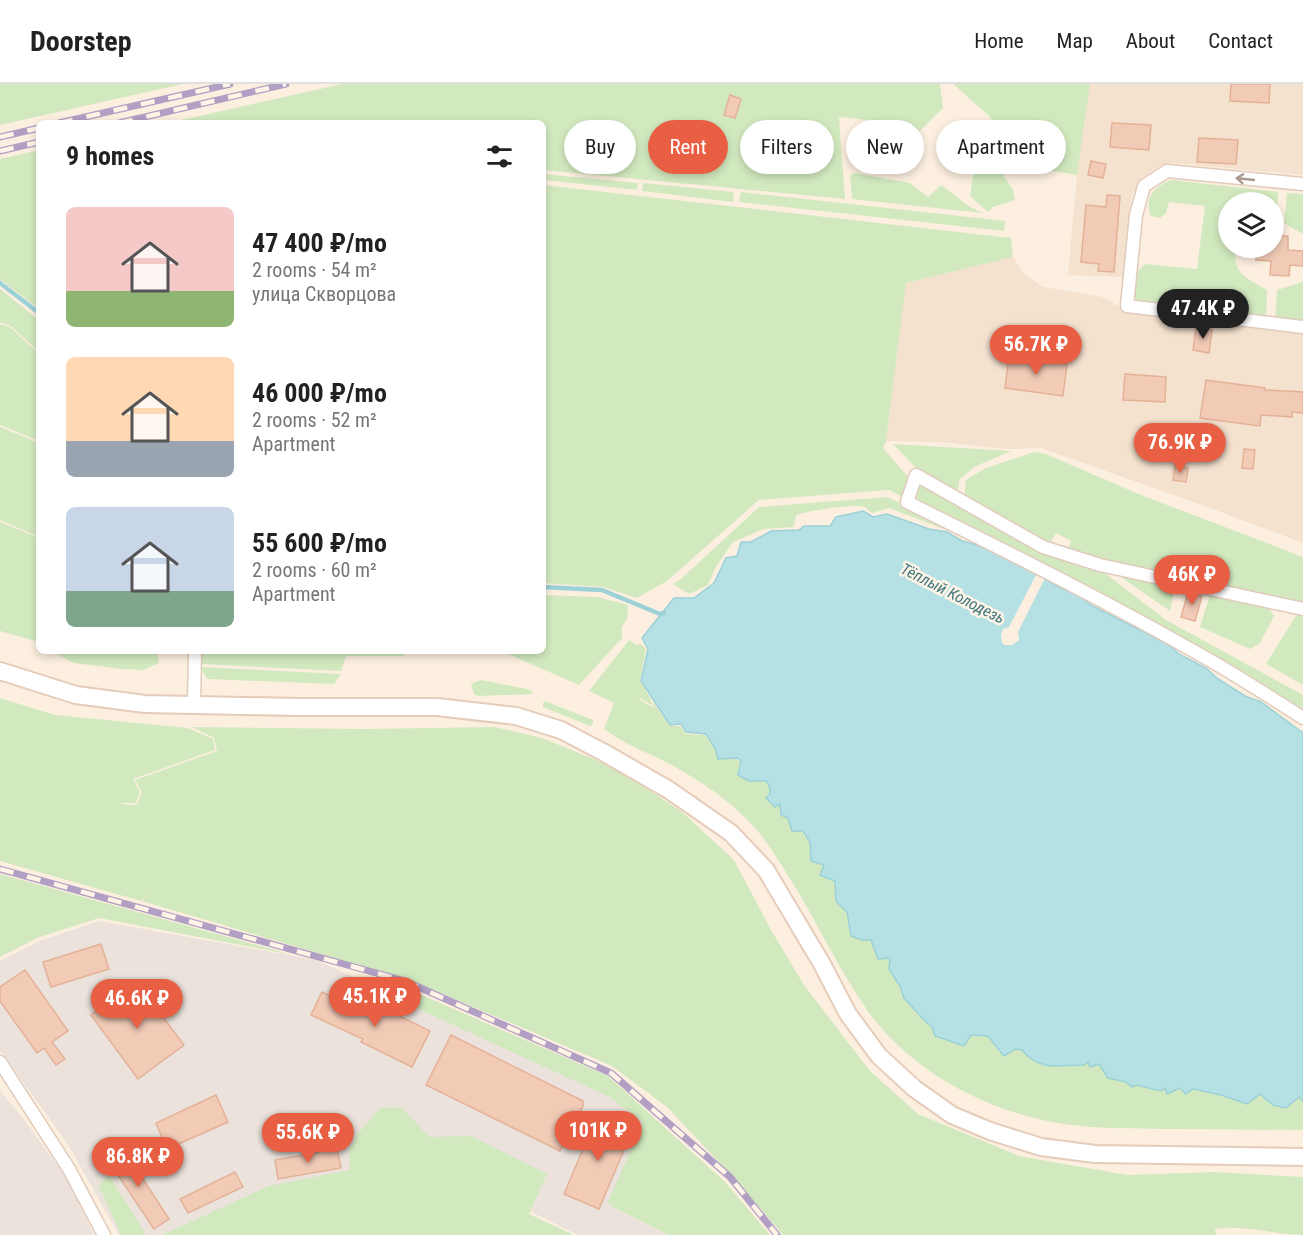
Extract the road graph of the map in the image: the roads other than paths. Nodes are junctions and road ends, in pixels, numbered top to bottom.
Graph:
1 (1303, 184) edge
2 (1303, 327) edge
3 (1303, 609) edge
4 (195, 654) edge
5 (0, 671) edge
6 (194, 705) junction
7 (1303, 718) edge
8 (0, 1062) edge
9 (1303, 1157) edge
10 (104, 1235) edge

1 -> 2 street
3 - 7 street
4 - 6 street
5 - 6 main road
6 - 9 main road
8 - 10 street

